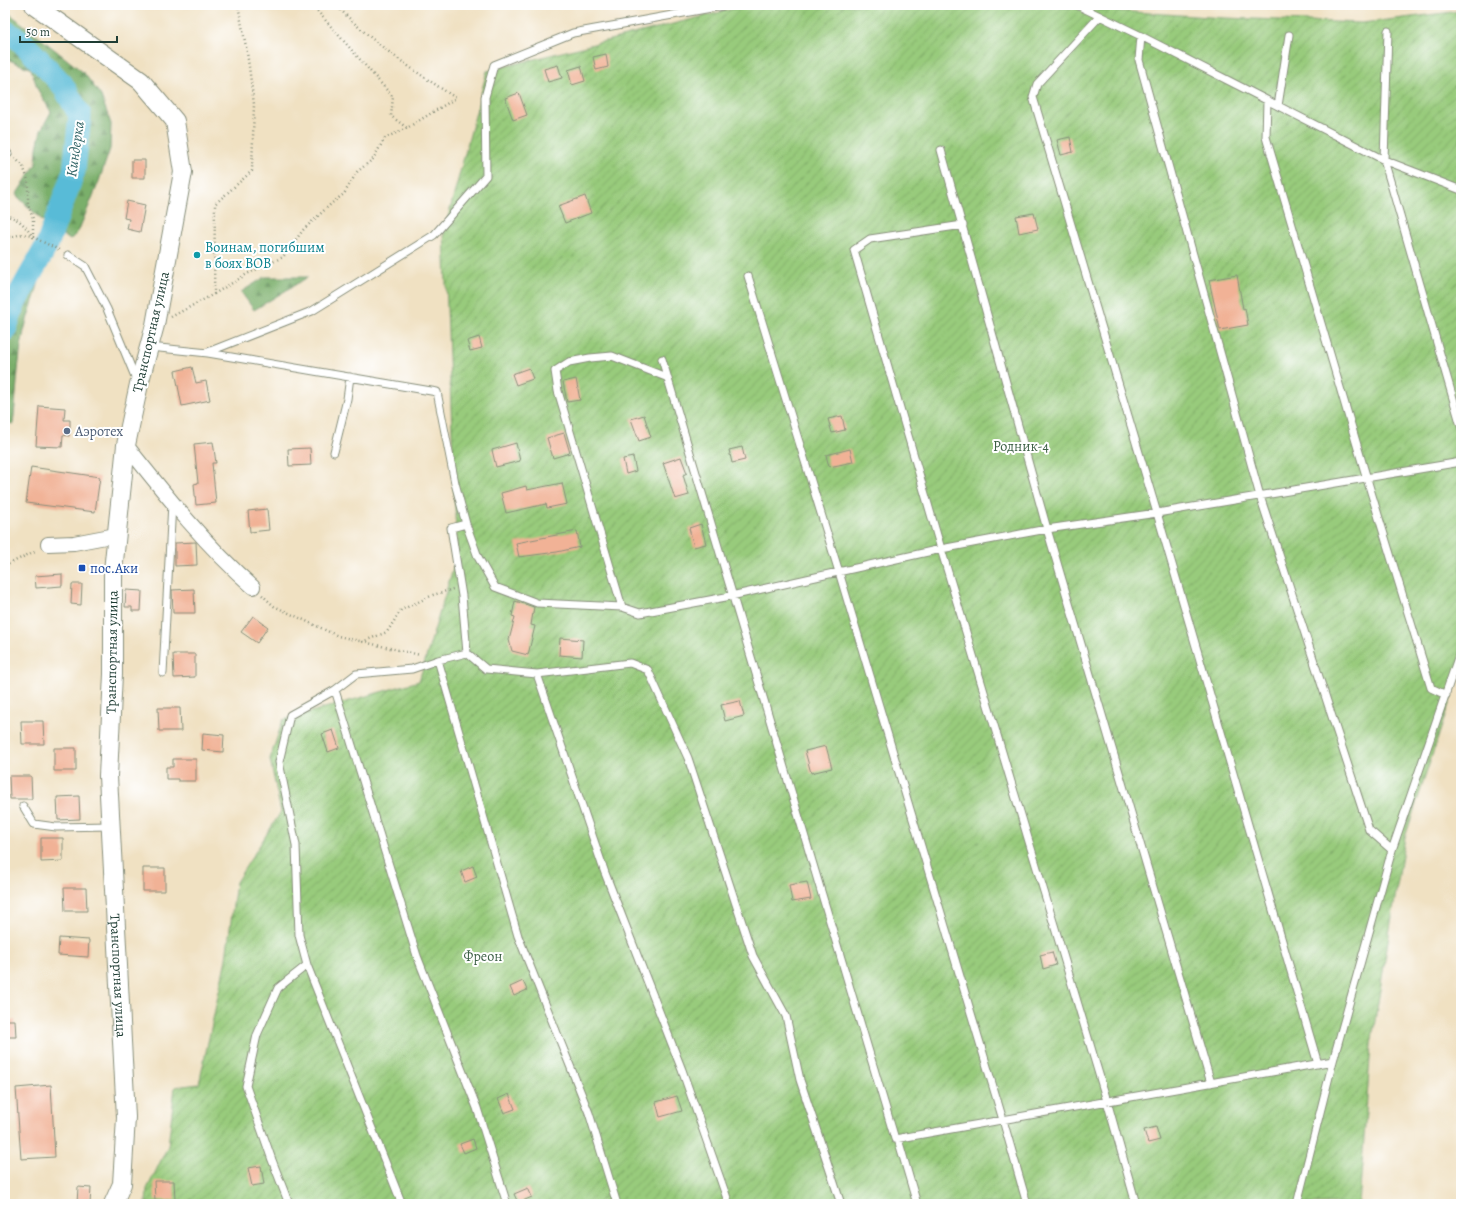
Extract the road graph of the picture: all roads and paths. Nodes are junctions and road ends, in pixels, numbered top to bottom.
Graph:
1 (34, 5) edge
2 (238, 5) edge
3 (312, 5) edge
4 (336, 5) edge
5 (728, 5) edge
6 (1076, 5) edge
7 (1100, 16) junction
8 (1388, 31) dead end
9 (1289, 35) dead end
10 (1141, 36) junction
11 (1267, 101) junction
12 (1278, 106) junction
13 (407, 128) junction
14 (941, 150) dead end
15 (6, 152) edge
16 (1384, 160) junction
17 (1461, 190) edge
18 (5, 216) edge
19 (963, 224) junction
20 (33, 237) junction
21 (5, 238) edge
22 (68, 256) joint
23 (748, 276) dead end
24 (214, 294) junction
25 (155, 325) junction
26 (150, 347) junction
27 (208, 352) junction
28 (662, 360) dead end
29 (350, 377) junction
30 (666, 377) junction
31 (139, 384) junction
32 (1461, 426) edge
33 (126, 445) junction
34 (334, 452) dead end
35 (1461, 462) edge
36 (1367, 478) junction
37 (1260, 496) junction
38 (172, 503) junction
39 (1157, 513) junction
40 (466, 524) junction
41 (1047, 529) junction
42 (116, 535) junction
43 (48, 544) joint
44 (941, 549) junction
45 (5, 566) edge
46 (839, 572) junction
47 (461, 586) junction
48 (253, 587) joint
49 (731, 596) junction
50 (622, 607) junction
51 (362, 642) junction
52 (1461, 649) edge
53 (467, 653) junction
54 (438, 660) junction
55 (162, 673) dead end
56 (537, 674) junction
57 (335, 690) junction
58 (1446, 696) junction
59 (23, 806) dead end
60 (111, 826) junction
61 (1392, 850) junction
62 (307, 965) junction
63 (1333, 1061) junction
64 (1318, 1064) junction
65 (1211, 1083) junction
66 (1108, 1101) junction
67 (1003, 1120) junction
68 (898, 1138) junction
69 (113, 1204) edge
70 (289, 1204) edge
71 (402, 1204) edge
72 (507, 1204) edge
73 (617, 1204) edge
74 (729, 1204) edge
75 (841, 1204) edge
76 (917, 1204) edge
77 (1026, 1204) edge
78 (1136, 1204) edge
79 (1297, 1204) edge

1 - 25 street, Транспортная улица
2 - 24 path
3 - 13 path
4 - 13 path
5 - 27 lane
6 - 7 lane
7 - 10 lane
7 - 39 lane
8 - 16 lane
9 - 12 lane
10 - 11 lane
10 - 37 lane
11 - 12 lane
11 - 36 lane
12 - 16 lane
13 - 24 path
14 - 19 lane
15 - 20 path
16 - 17 lane
16 - 32 lane
18 - 20 path
19 - 41 lane
19 - 44 lane
20 - 21 path
20 - 22 path
22 - 31 lane
23 - 46 lane
24 - 25 path
25 - 26 street, Транспортная улица
26 - 27 lane
26 - 31 street, Транспортная улица
27 - 29 lane
28 - 30 lane
29 - 34 lane
29 - 40 lane
30 - 49 lane
30 - 50 lane
31 - 33 street, Транспортная улица
33 - 38 street
33 - 42 street, Транспортная улица
35 - 36 lane
36 - 37 lane
36 - 58 lane
37 - 39 lane
37 - 61 lane
38 - 48 street
38 - 55 lane
39 - 41 lane
39 - 64 lane
40 - 47 lane
40 - 50 lane
41 - 44 lane
41 - 65 lane
42 - 43 street
42 - 60 street, Транспортная улица
43 - 45 path
44 - 46 lane
44 - 66 lane
46 - 49 lane
46 - 67 lane
47 - 51 path
47 - 53 lane
48 - 51 path
49 - 50 lane
49 - 68 lane
51 - 54 path
52 - 58 lane
53 - 54 lane
53 - 56 lane
54 - 57 lane
54 - 73 lane
56 - 74 lane
56 - 75 lane
57 - 62 lane
57 - 72 lane
58 - 61 lane
59 - 60 lane
60 - 69 street, Транспортная улица
61 - 63 lane
62 - 70 lane
62 - 71 lane
63 - 64 lane
63 - 79 lane
64 - 65 lane
65 - 66 lane
66 - 67 lane
66 - 78 lane
67 - 68 lane
67 - 77 lane
68 - 76 lane

